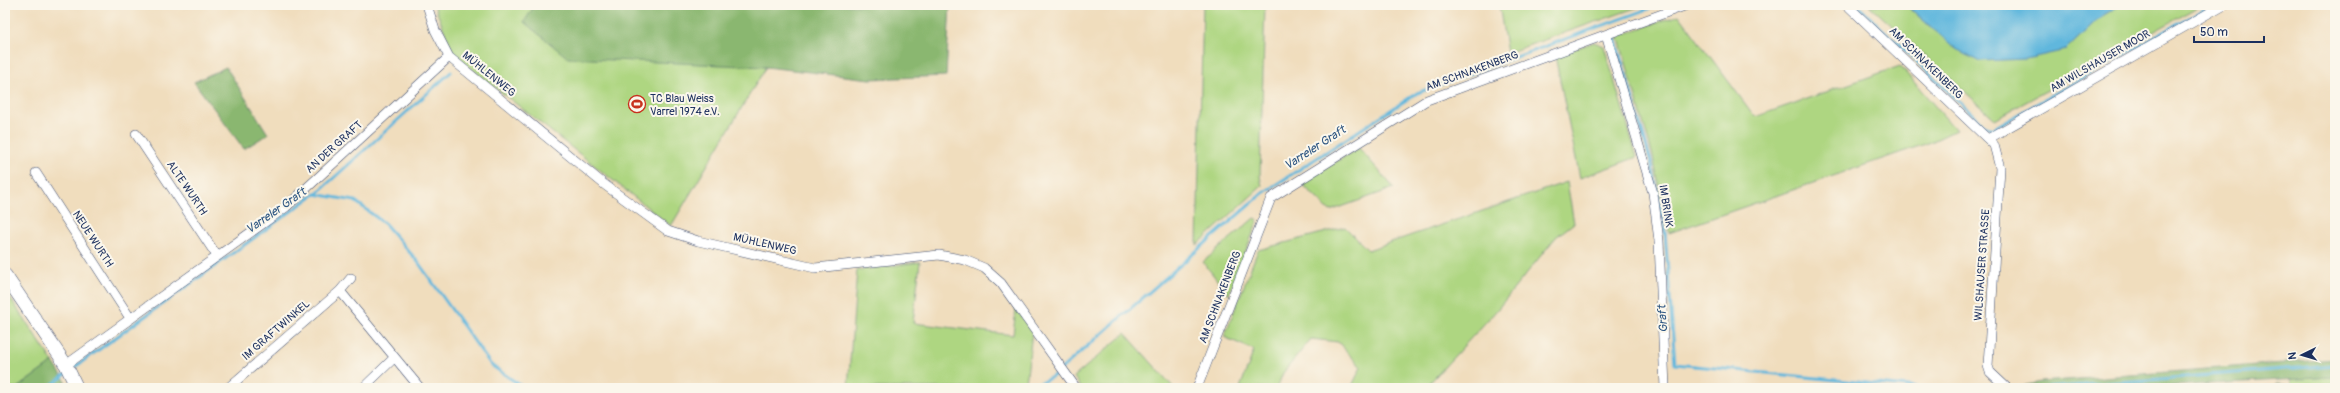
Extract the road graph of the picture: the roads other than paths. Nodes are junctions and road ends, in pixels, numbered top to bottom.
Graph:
1 (427, 5) edge
2 (1687, 5) edge
3 (1847, 5) edge
4 (2224, 5) edge
5 (1606, 35) junction
6 (449, 57) junction
7 (136, 134) dead end
8 (1988, 139) junction
9 (36, 173) dead end
10 (217, 256) junction
11 (5, 274) edge
12 (351, 278) dead end
13 (340, 291) junction
14 (130, 318) junction
15 (394, 358) junction
16 (68, 369) junction
17 (78, 388) edge
18 (228, 388) edge
19 (363, 388) edge
20 (420, 388) edge
21 (1076, 388) edge
22 (1197, 388) edge
23 (1665, 388) edge
24 (2007, 388) edge

1 - 6 street
2 - 5 street, AM SCHNAKENBERG
3 - 8 street, AM SCHNAKENBERG
4 - 8 street, AM WILSHAUSER MOOR
5 - 22 street, AM SCHNAKENBERG
5 - 23 street, IM BRINK
6 - 10 street, AN DER GRAFT
6 - 21 street, MÜHLENWEG
7 - 10 street, ALTE WURTH
8 - 24 street, WILSHAUSER STRASSE
9 - 14 street, NEUE WURTH
10 - 14 street, AN DER GRAFT
11 - 16 main road
12 - 13 street, IM GRAFTWINKEL
13 - 15 street
13 - 18 street, IM GRAFTWINKEL
14 - 16 street, AN DER GRAFT
15 - 19 street
15 - 20 street
16 - 17 main road

